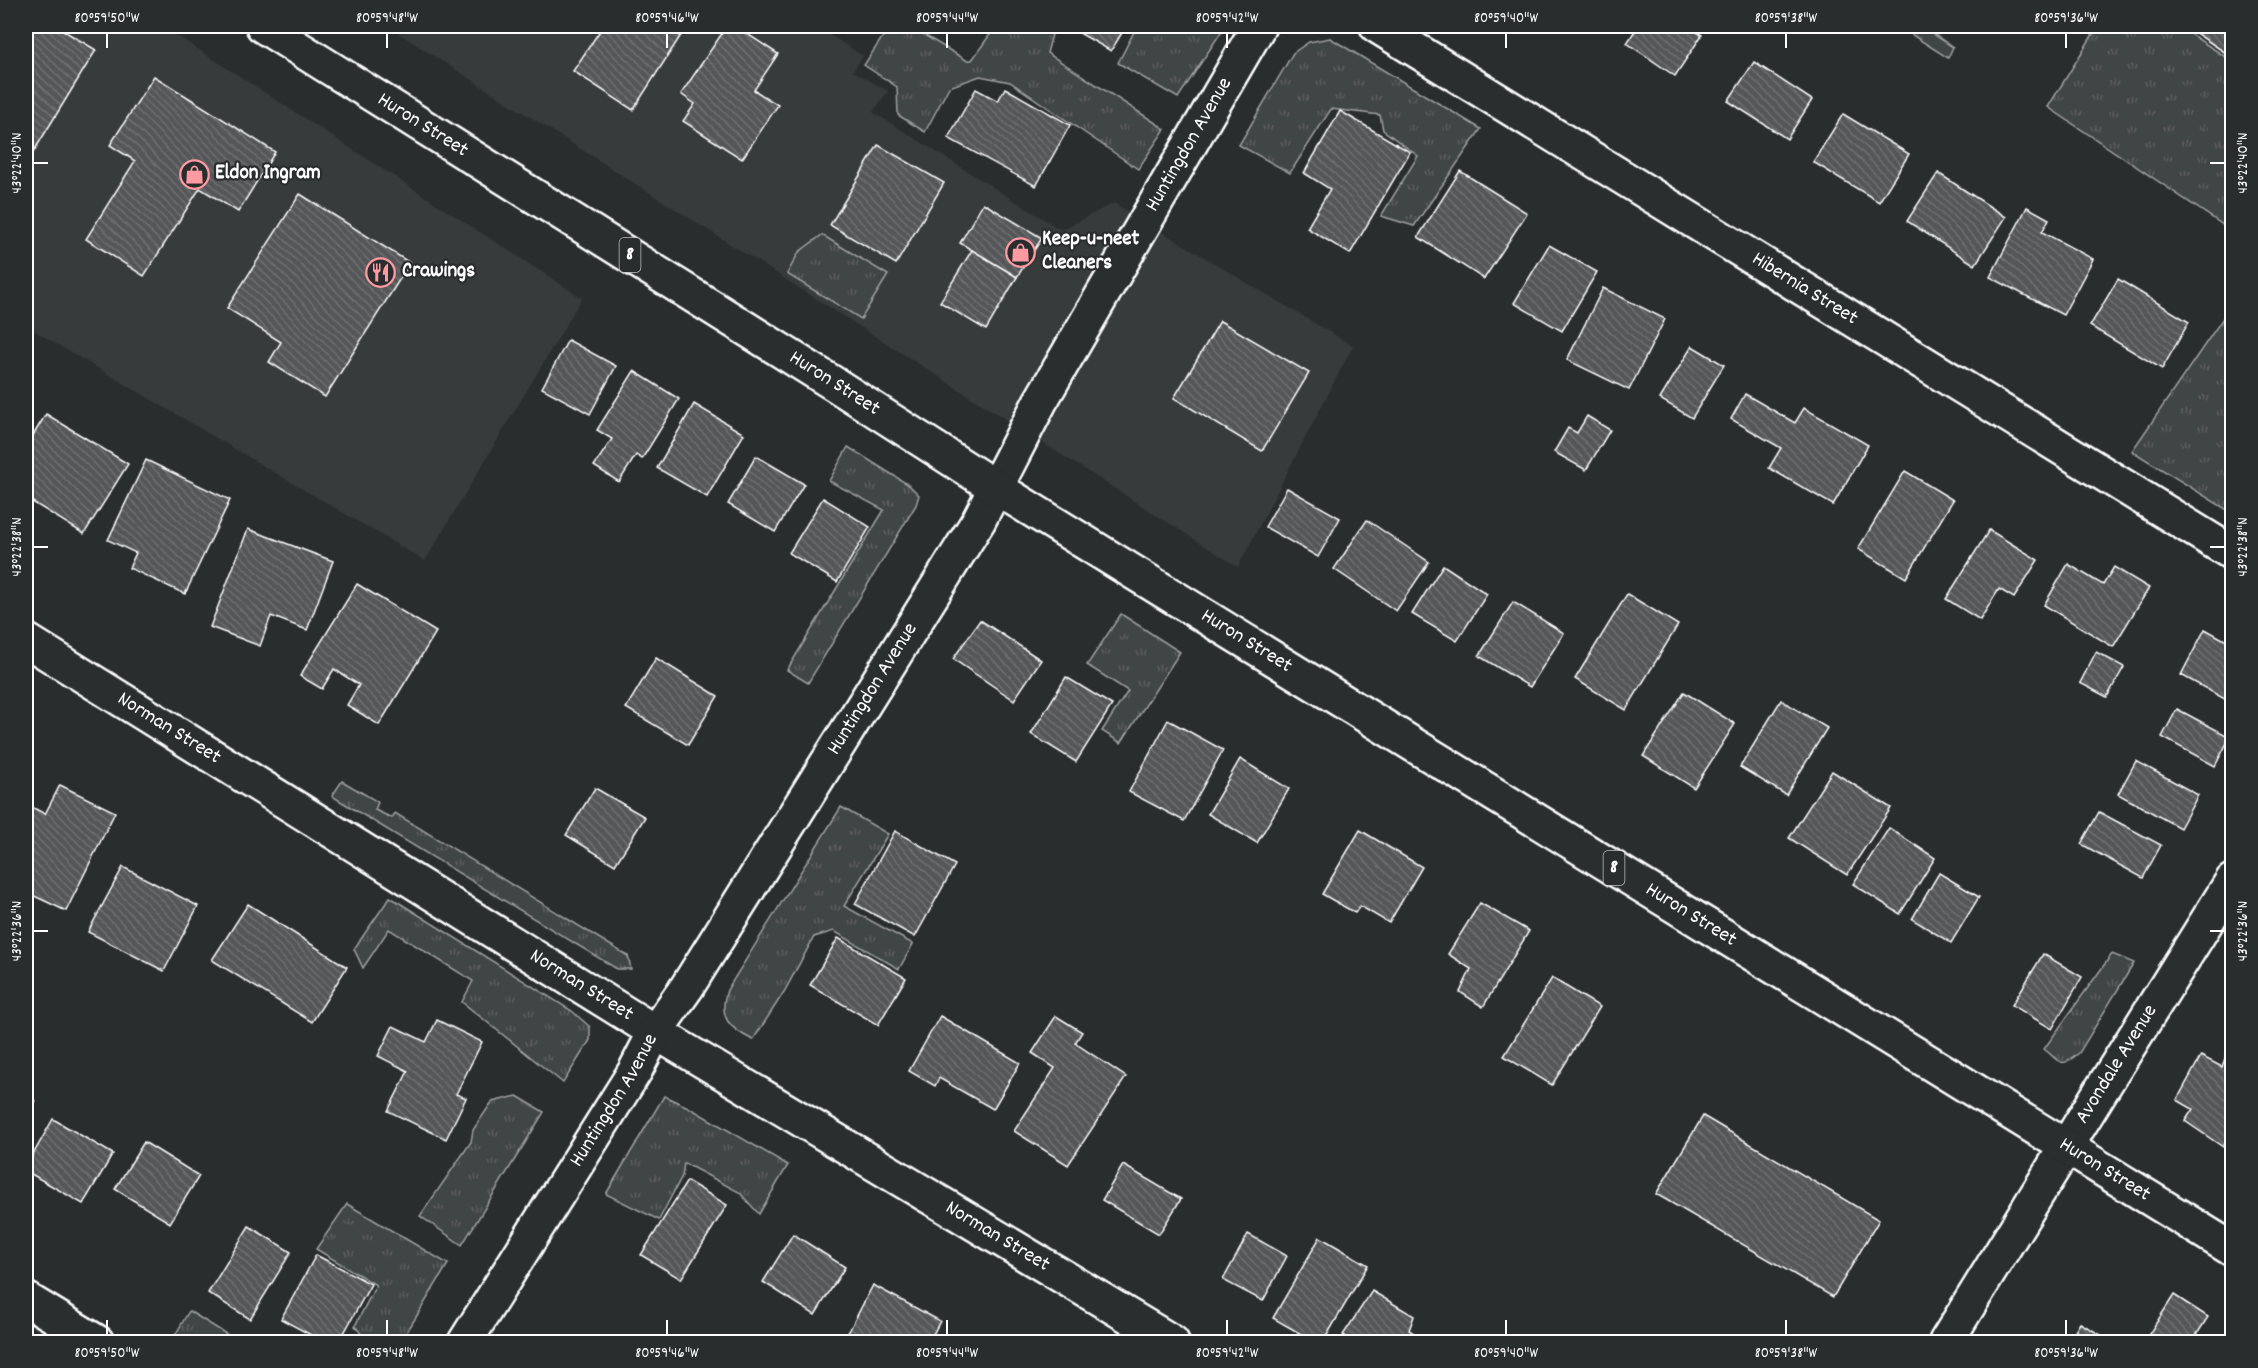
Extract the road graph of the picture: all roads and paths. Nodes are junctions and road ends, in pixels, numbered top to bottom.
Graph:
1 (263, 26) edge
2 (1259, 26) edge
3 (1377, 26) edge
4 (995, 487) junction
5 (2232, 553) edge
6 (26, 640) edge
7 (2232, 881) edge
8 (655, 1032) junction
9 (2066, 1146) junction
10 (2232, 1249) edge
11 (26, 1299) edge
12 (97, 1342) edge
13 (465, 1342) edge
14 (1172, 1342) edge
15 (1946, 1342) edge

1 - 4 street, Huron Street / 8
2 - 4 street, Huntingdon Avenue
3 - 5 street, Hibernia Street
4 - 8 street, Huntingdon Avenue
4 - 9 street, Huron Street / 8
6 - 8 street, Norman Street
7 - 9 street, Avondale Avenue
8 - 13 street, Huntingdon Avenue
8 - 14 street, Norman Street
9 - 10 street, Huron Street / 8
9 - 15 street, Avondale Avenue
11 - 12 street

